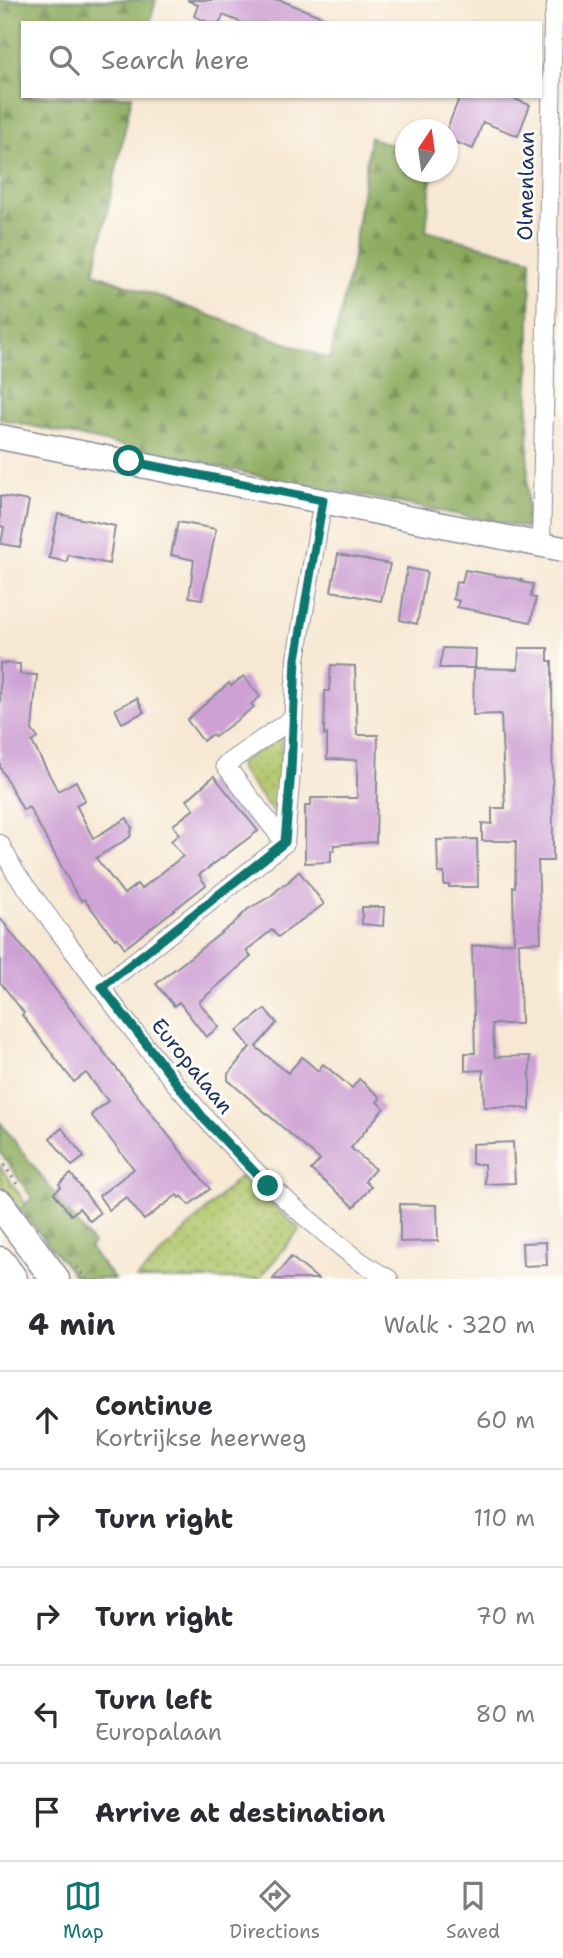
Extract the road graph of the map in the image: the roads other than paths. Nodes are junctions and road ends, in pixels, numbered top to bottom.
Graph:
1 (557, 0) edge
2 (554, 290) edge
3 (0, 437) edge
4 (323, 500) junction
5 (552, 547) edge
6 (293, 718) junction
7 (285, 842) junction
8 (0, 844) edge
9 (102, 987) junction
10 (0, 1204) edge
11 (0, 1261) edge
12 (13, 1279) edge
13 (55, 1279) edge
14 (389, 1279) edge

1 - 2 street, Olmenlaan
2 - 5 street, Olmenlaan
3 - 4 street
4 - 5 street
4 - 6 street
6 - 7 street
6 - 7 street
7 - 9 street
8 - 9 street, Europalaan
9 - 14 street, Europalaan
10 - 13 main road
11 - 12 main road

